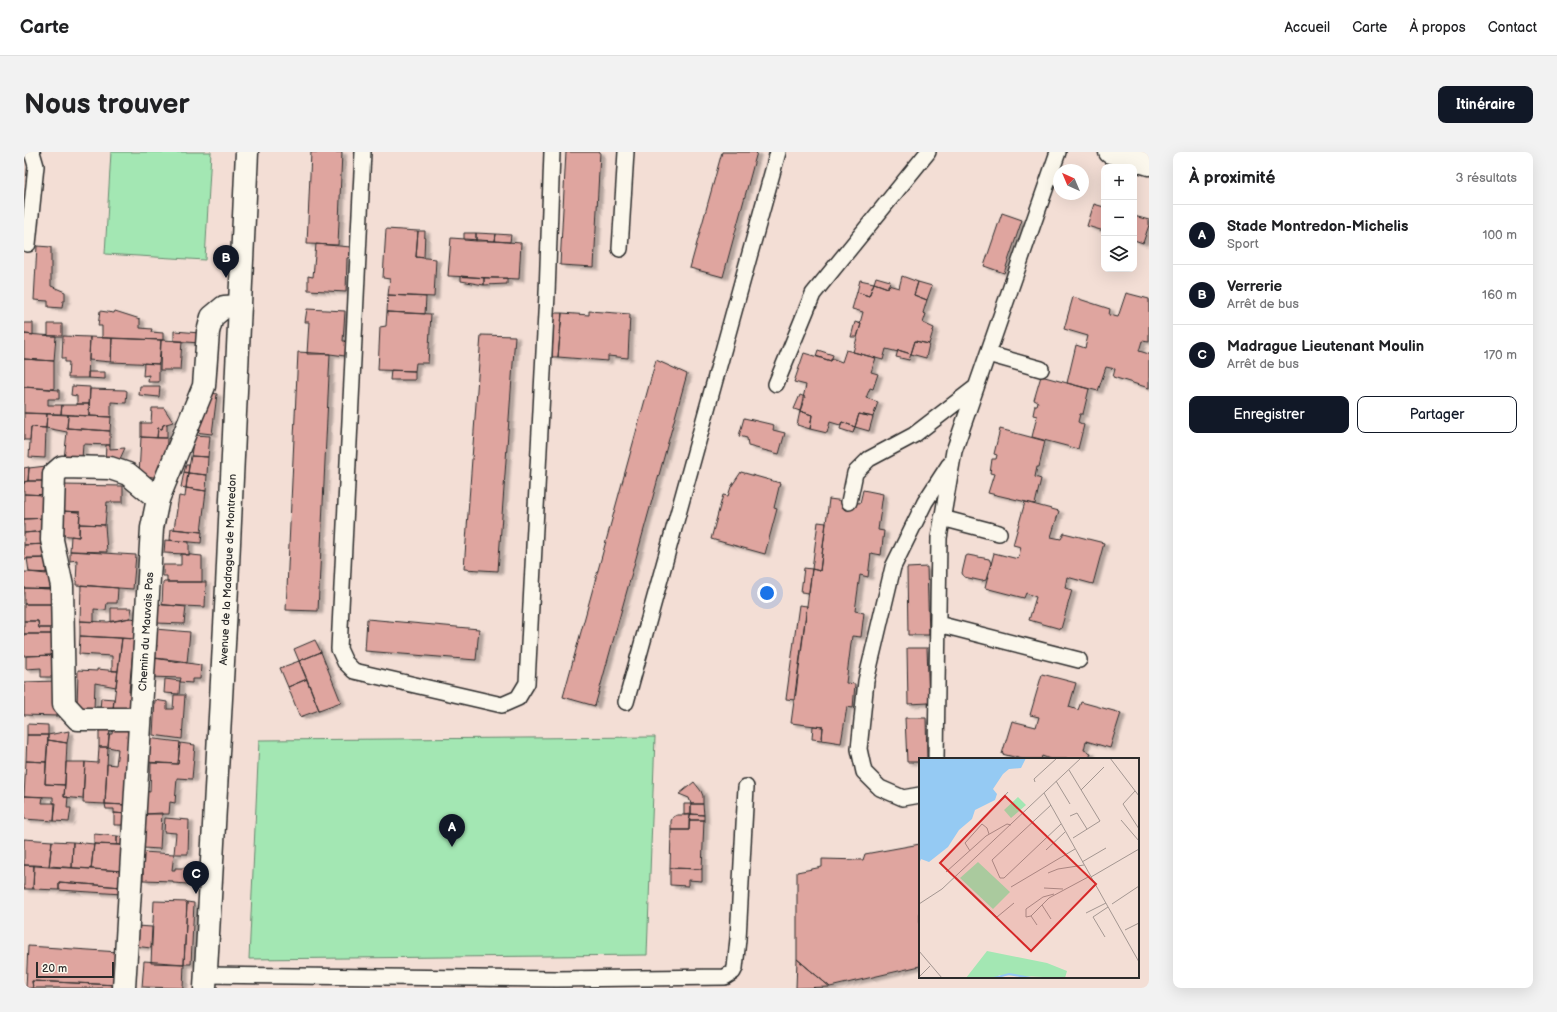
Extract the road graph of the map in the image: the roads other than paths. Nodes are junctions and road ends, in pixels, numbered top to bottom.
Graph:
1 (32, 152) edge
2 (247, 152) edge
3 (362, 152) edge
4 (552, 152) edge
5 (626, 152) edge
6 (778, 152) edge
7 (928, 152) edge
8 (1058, 152) edge
9 (1110, 152) edge
10 (1149, 164) edge
11 (28, 244) dead end
12 (620, 249) dead end
13 (240, 306) junction
14 (988, 354) junction
15 (1041, 369) dead end
16 (776, 384) dead end
17 (975, 388) junction
18 (952, 461) junction
19 (158, 499) junction
20 (849, 502) dead end
21 (942, 518) junction
22 (999, 534) dead end
23 (938, 624) junction
24 (1079, 660) dead end
25 (626, 702) dead end
26 (140, 719) junction
27 (936, 758) edge
28 (746, 786) dead end
29 (919, 795) edge
30 (205, 982) edge
31 (124, 988) edge

1 - 11 lane
2 - 13 street, Avenue de la Madrague de Montredon
3 - 4 lane
5 - 12 lane
6 - 25 lane
7 - 16 lane
8 - 14 lane
9 - 10 street
13 - 19 street, Chemin du Mauvais Pas
13 - 30 street, Avenue de la Madrague de Montredon
14 - 15 lane
14 - 17 lane
17 - 18 lane
17 - 20 lane
18 - 21 lane
18 - 29 lane
19 - 26 street, Chemin du Mauvais Pas
19 - 26 street
21 - 22 lane
21 - 23 lane
23 - 24 lane
23 - 27 lane
26 - 31 street, Chemin du Mauvais Pas
28 - 30 lane

